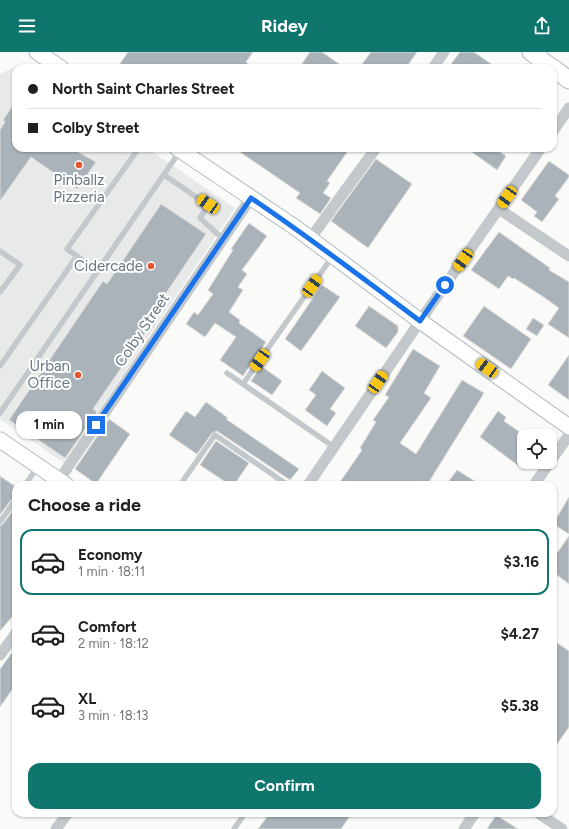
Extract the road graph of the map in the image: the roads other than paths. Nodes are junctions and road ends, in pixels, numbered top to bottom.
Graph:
1 (37, 52) edge
2 (444, 52) edge
3 (531, 52) edge
4 (56, 64) edge
5 (436, 64) edge
6 (548, 64) edge
7 (557, 71) edge
8 (569, 80) edge
9 (569, 108) edge
10 (557, 125) edge
11 (135, 152) edge
12 (177, 152) edge
13 (183, 152) edge
14 (373, 152) edge
15 (538, 152) edge
16 (164, 175) junction
17 (251, 198) junction
18 (499, 209) junction
19 (222, 238) junction
20 (310, 239) junction
21 (0, 251) edge
22 (77, 256) junction
23 (569, 256) edge
24 (332, 257) junction
25 (98, 271) junction
26 (0, 292) edge
27 (420, 321) junction
28 (0, 366) edge
29 (227, 373) dead end
30 (243, 384) junction
31 (0, 413) edge
32 (569, 427) edge
33 (569, 435) edge
34 (0, 440) edge
35 (334, 447) junction
36 (38, 466) junction
37 (28, 481) edge
38 (60, 481) edge
39 (64, 481) edge
40 (183, 481) edge
41 (282, 481) edge
42 (311, 481) edge
43 (537, 481) edge
44 (12, 505) edge
45 (0, 522) edge
46 (12, 638) edge
47 (0, 655) edge
48 (65, 817) edge
49 (242, 817) edge
50 (472, 817) edge
51 (544, 817) edge
52 (56, 829) edge
53 (234, 829) edge
54 (464, 829) edge
55 (562, 829) edge

1 - 4 street
2 - 5 street
3 - 6 main road
7 - 8 main road
9 - 10 street
11 - 22 lane
12 - 16 lane
13 - 17 street
14 - 20 street
15 - 18 street
16 - 19 lane
16 - 25 lane
17 - 19 street, Colby Street
17 - 20 street
18 - 23 street
18 - 27 street
19 - 39 street, Colby Street
20 - 24 street
21 - 26 lane
22 - 25 lane
22 - 28 lane
24 - 27 street
24 - 30 lane
25 - 31 lane
27 - 32 street
27 - 35 street
29 - 30 lane
30 - 35 lane
33 - 43 street
34 - 36 street
35 - 42 street
36 - 37 lane
36 - 38 street
40 - 41 lane
44 - 45 lane
46 - 47 street
48 - 52 street
49 - 53 lane
50 - 54 street
51 - 55 street

